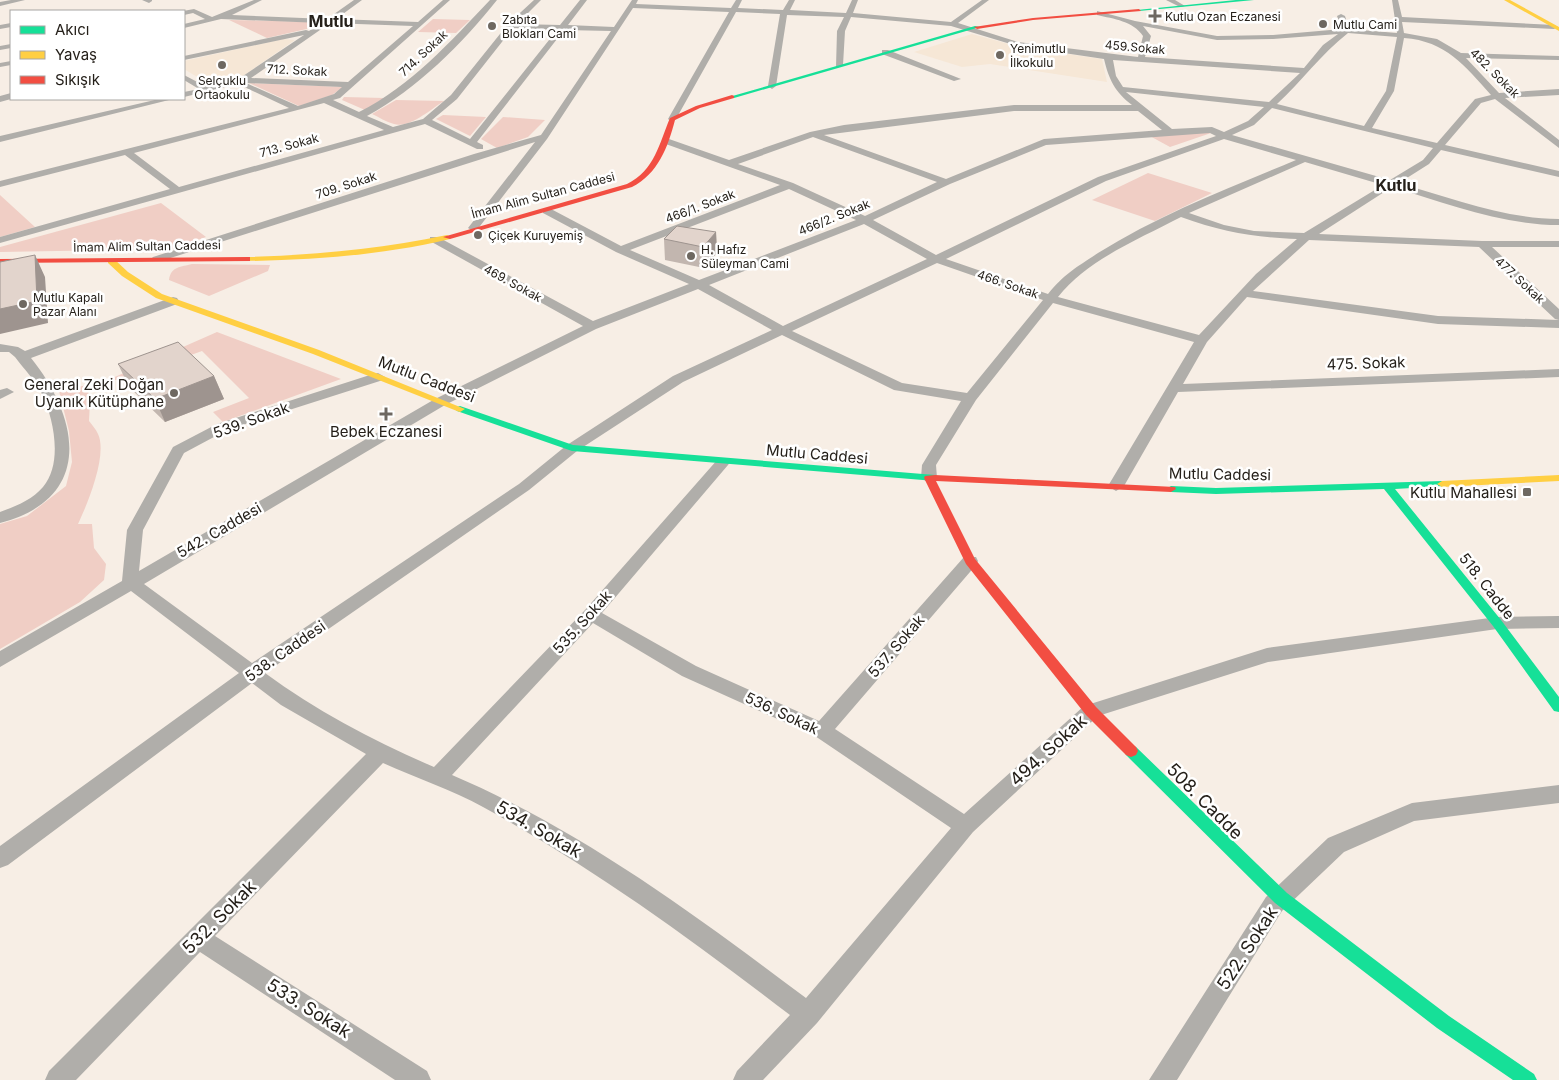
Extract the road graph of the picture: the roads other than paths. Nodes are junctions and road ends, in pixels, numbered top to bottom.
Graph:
1 (22, 0) edge
2 (259, 0) edge
3 (358, 0) edge
4 (447, 0) edge
5 (494, 0) edge
6 (538, 0) edge
7 (584, 0) edge
8 (739, 0) edge
9 (792, 0) edge
10 (856, 0) edge
11 (1169, 0) edge
12 (1252, 0) edge
13 (1395, 0) edge
14 (1506, 0) edge
15 (980, 1) edge
16 (633, 3) edge
17 (0, 4) edge
18 (1182, 6) junction
19 (732, 11) junction
20 (185, 13) edge
21 (1100, 13) junction
22 (784, 14) junction
23 (848, 16) junction
24 (1341, 16) dead end
25 (223, 18) junction
26 (1397, 19) junction
27 (212, 20) junction
28 (332, 20) junction
29 (1136, 23) junction
30 (418, 24) junction
31 (952, 24) junction
32 (185, 26) edge
33 (511, 26) junction
34 (562, 27) junction
35 (616, 28) junction
36 (1556, 28) edge
37 (965, 29) junction
38 (316, 30) junction
39 (1346, 31) junction
40 (1401, 35) junction
41 (885, 52) junction
42 (1459, 55) junction
43 (1108, 57) junction
44 (185, 58) edge
45 (1141, 58) junction
46 (1559, 58) edge
47 (839, 65) junction
48 (1306, 71) junction
49 (185, 78) edge
50 (957, 79) dead end
51 (241, 81) junction
52 (350, 85) junction
53 (772, 86) junction
54 (1119, 89) junction
55 (207, 90) junction
56 (1557, 93) edge
57 (185, 95) edge
58 (1497, 96) junction
59 (166, 100) edge
60 (326, 100) junction
61 (1271, 105) junction
62 (1143, 108) junction
63 (297, 109) junction
64 (361, 115) junction
65 (672, 119) junction
66 (426, 121) junction
67 (1366, 129) junction
68 (391, 130) junction
69 (1169, 131) junction
70 (813, 134) junction
71 (1224, 136) junction
72 (544, 137) junction
73 (0, 139) edge
74 (666, 141) junction
75 (472, 142) junction
76 (1559, 145) edge
77 (1439, 146) junction
78 (127, 152) junction
79 (488, 153) junction
80 (1305, 159) junction
81 (728, 164) junction
82 (1559, 174) edge
83 (946, 182) junction
84 (1, 183) edge
85 (1392, 183) junction
86 (789, 186) junction
87 (176, 190) junction
88 (547, 211) junction
89 (1180, 213) junction
90 (866, 220) junction
91 (1542, 222) junction
92 (1559, 222) edge
93 (473, 228) junction
94 (1559, 231) edge
95 (1307, 236) junction
96 (434, 239) junction
97 (0, 240) edge
98 (1482, 244) junction
99 (1559, 244) edge
100 (620, 250) junction
101 (157, 258) junction
102 (936, 259) junction
103 (0, 260) edge
104 (111, 261) junction
105 (700, 285) junction
106 (1244, 294) junction
107 (1051, 299) junction
108 (173, 301) junction
109 (1559, 316) edge
110 (1559, 324) edge
111 (592, 326) junction
112 (783, 331) junction
113 (1202, 340) junction
114 (0, 348) edge
115 (22, 357) junction
116 (1559, 373) edge
117 (378, 377) junction
118 (1174, 388) junction
119 (970, 398) junction
120 (440, 402) junction
121 (572, 448) junction
122 (723, 462) junction
123 (929, 478) junction
124 (1559, 478) edge
125 (1116, 486) junction
126 (1388, 487) junction
127 (0, 518) edge
128 (970, 561) junction
129 (130, 582) junction
130 (591, 614) junction
131 (1559, 622) edge
132 (1497, 623) junction
133 (0, 660) edge
134 (254, 672) junction
135 (1559, 707) edge
136 (1091, 710) junction
137 (822, 731) junction
138 (380, 753) junction
139 (437, 778) junction
140 (1559, 794) edge
141 (965, 826) junction
142 (0, 858) edge
143 (1281, 898) junction
144 (198, 938) junction
145 (808, 1014) junction
146 (58, 1080) edge
147 (418, 1080) edge
148 (746, 1080) edge
149 (1162, 1080) edge
150 (1528, 1080) edge

1 - 17 street
2 - 25 street
3 - 28 street
4 - 30 street
5 - 64 street, 714. Sokak
6 - 33 street, 713. Sokak
7 - 34 street
8 - 19 street
9 - 22 street
10 - 23 street
11 - 18 street
12 - 18 street
13 - 26 street
14 - 36 street
15 - 31 street
16 - 19 street, 459.Sokak
16 - 35 street
18 - 21 street
19 - 22 street, 459.Sokak
19 - 65 street
20 - 27 street
21 - 29 street, 482. Sokak
21 - 37 street
22 - 23 street, 459.Sokak
22 - 53 street
23 - 31 street, 459.Sokak
23 - 47 street
24 - 39 street
25 - 27 street
25 - 28 street
26 - 36 street
26 - 40 street
27 - 32 street
28 - 30 street
28 - 38 street
29 - 39 street, 482. Sokak
29 - 45 street
30 - 52 street
31 - 37 street, 459.Sokak
33 - 34 street
33 - 66 street, 713. Sokak
34 - 35 street
34 - 75 street
35 - 72 street
37 - 41 street
37 - 43 street, 459.Sokak
38 - 44 street
38 - 51 street
39 - 40 street, 482. Sokak
39 - 48 street
40 - 42 street, 482. Sokak
40 - 67 street
41 - 47 street
41 - 50 street
42 - 46 street
42 - 58 street, 482. Sokak
43 - 45 street, 459.Sokak
43 - 54 street
45 - 48 street, 459.Sokak
47 - 53 street
48 - 61 street
49 - 55 street
51 - 52 street, 712. Sokak
51 - 55 street
51 - 63 street, 712. Sokak
52 - 60 street
53 - 65 street
54 - 61 street
54 - 62 street
55 - 57 street
56 - 58 street
58 - 76 street, 482. Sokak
58 - 77 street
59 - 73 street
60 - 63 street
60 - 64 street
61 - 67 street
61 - 71 street
62 - 69 street
62 - 70 street
63 - 78 street
64 - 68 street
65 - 74 street, İmam Alim Sultan Caddesi
66 - 68 street, 713. Sokak
66 - 75 street
67 - 77 street
68 - 87 street, 713. Sokak
69 - 71 street, 466/2. Sokak
69 - 83 street, 466/2. Sokak
70 - 81 street
70 - 83 street
71 - 80 street, 466/2. Sokak
71 - 102 street
72 - 79 street, 709. Sokak
72 - 93 street
74 - 81 street, 466. Sokak
74 - 88 street, İmam Alim Sultan Caddesi
75 - 79 street
77 - 82 street
77 - 85 street
78 - 84 street
78 - 87 street
79 - 101 street, 709. Sokak
80 - 85 street, 466/2. Sokak
80 - 89 street
81 - 86 street, 466. Sokak
83 - 90 street, 466/2. Sokak
85 - 91 street, 466/2. Sokak
85 - 95 street
86 - 90 street, 466. Sokak
86 - 100 street, 466/1. Sokak
87 - 97 street, 713. Sokak
88 - 93 street, İmam Alim Sultan Caddesi
88 - 100 street
89 - 95 street
89 - 107 street
90 - 102 street, 466. Sokak
90 - 105 street, 466/2. Sokak
91 - 92 street
91 - 94 street
93 - 96 street, İmam Alim Sultan Caddesi
95 - 98 street
95 - 106 street
96 - 101 street, İmam Alim Sultan Caddesi
96 - 111 street, 469. Sokak
98 - 99 street
98 - 109 street, 477. Sokak
100 - 105 street
101 - 104 street, İmam Alim Sultan Caddesi
102 - 107 street, 466. Sokak
102 - 112 street
103 - 104 street, İmam Alim Sultan Caddesi
104 - 108 street, Mutlu Caddesi
105 - 111 street, 466/2. Sokak
105 - 112 street
106 - 110 street
106 - 113 street
107 - 113 street, 466. Sokak
107 - 119 street
108 - 115 street
108 - 117 street, Mutlu Caddesi
111 - 120 street, 466/2. Sokak
112 - 119 street
112 - 121 street
113 - 118 street
114 - 115 street
115 - 127 street
116 - 118 street, 475. Sokak
117 - 120 street, Mutlu Caddesi
117 - 129 street, 539. Sokak
118 - 125 street
119 - 123 street
120 - 121 street, Mutlu Caddesi
120 - 129 street, 542. Caddesi
121 - 122 street, Mutlu Caddesi
121 - 134 street, 538. Caddesi
122 - 123 street, Mutlu Caddesi
122 - 130 street, 535. Sokak
123 - 125 street, Mutlu Caddesi
123 - 128 street, 508. Cadde
124 - 126 street, Mutlu Caddesi
125 - 126 street, Mutlu Caddesi
126 - 132 street, 518. Cadde
128 - 136 street, 508. Cadde
128 - 137 street, 537. Sokak
129 - 133 street, 542. Caddesi
129 - 134 street
130 - 137 street, 536. Sokak
130 - 139 street, 535. Sokak
131 - 132 street, 494. Sokak
132 - 135 street, 518. Cadde
132 - 136 street, 494. Sokak
134 - 138 street, 534. Sokak
134 - 142 street, 538. Caddesi
136 - 141 street, 494. Sokak
136 - 143 street, 508. Cadde
137 - 141 street, 536. Sokak
138 - 139 street, 534. Sokak
138 - 144 street, 532. Sokak
139 - 145 street, 534. Sokak
140 - 143 street, 522. Sokak
141 - 145 street, 494. Sokak
143 - 149 street, 522. Sokak
143 - 150 street, 508. Cadde
144 - 146 street, 532. Sokak
144 - 147 street, 533. Sokak
145 - 148 street, 494. Sokak

